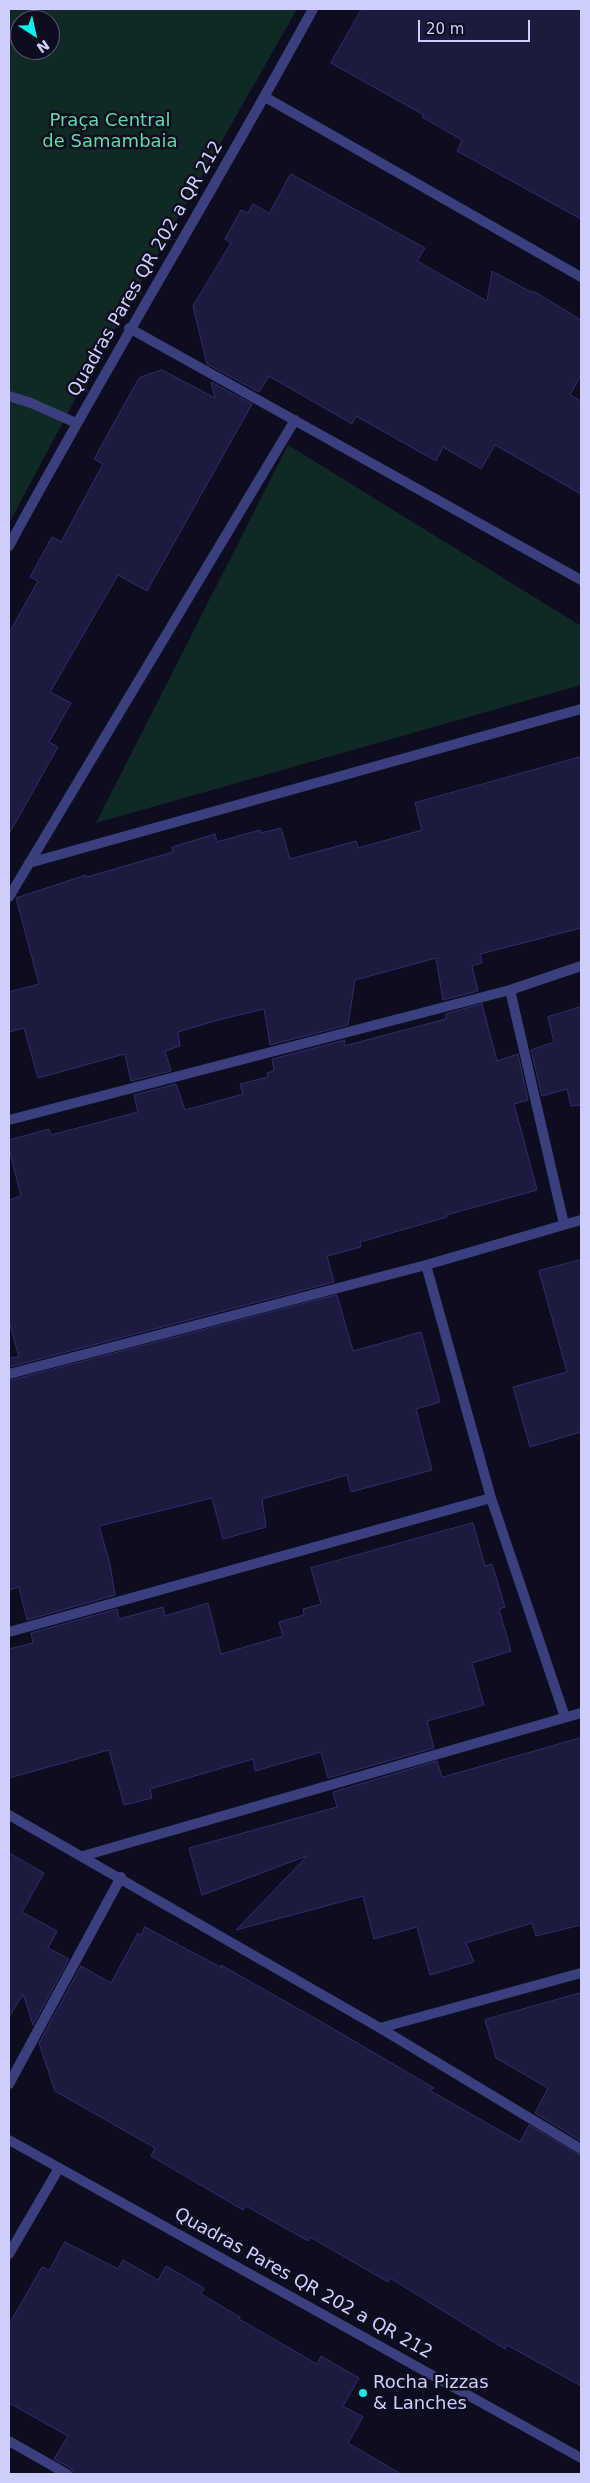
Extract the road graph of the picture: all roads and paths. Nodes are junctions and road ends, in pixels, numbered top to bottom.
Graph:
1 (313, 9) edge
2 (265, 97) junction
3 (581, 277) edge
4 (130, 328) junction
5 (9, 396) edge
6 (295, 420) junction
7 (76, 423) junction
8 (9, 546) edge
9 (581, 580) edge
10 (581, 709) edge
11 (29, 863) junction
12 (9, 897) edge
13 (581, 966) edge
14 (510, 990) junction
15 (9, 1120) edge
16 (581, 1220) edge
17 (564, 1224) junction
18 (426, 1265) junction
19 (9, 1374) edge
20 (491, 1498) junction
21 (9, 1632) edge
22 (581, 1713) edge
23 (565, 1717) junction
24 (9, 1815) edge
25 (83, 1856) junction
26 (121, 1877) junction
27 (581, 1973) edge
28 (380, 2028) junction
29 (9, 2084) edge
30 (9, 2140) edge
31 (581, 2148) edge
32 (60, 2168) junction
33 (9, 2254) edge
34 (9, 2442) edge
35 (581, 2458) edge
36 (67, 2474) edge

1 - 2 street, Quadras Pares QR 202 a QR 212
2 - 3 street
2 - 4 street, Quadras Pares QR 202 a QR 212
4 - 6 street
4 - 7 street, Quadras Pares QR 202 a QR 212
5 - 7 street
6 - 9 street
6 - 11 street
7 - 8 street, Quadras Pares QR 202 a QR 212
10 - 11 street
11 - 12 street
13 - 14 street
14 - 15 street
14 - 17 street
16 - 17 street
17 - 18 street
18 - 19 street
18 - 20 street
20 - 21 street
20 - 23 street
22 - 23 street
23 - 25 street
24 - 25 street
25 - 26 street
26 - 28 street
26 - 29 street
27 - 28 street
28 - 31 street
30 - 32 street, Quadras Pares QR 202 a QR 212
32 - 33 street
32 - 35 street, Quadras Pares QR 202 a QR 212
34 - 36 street

